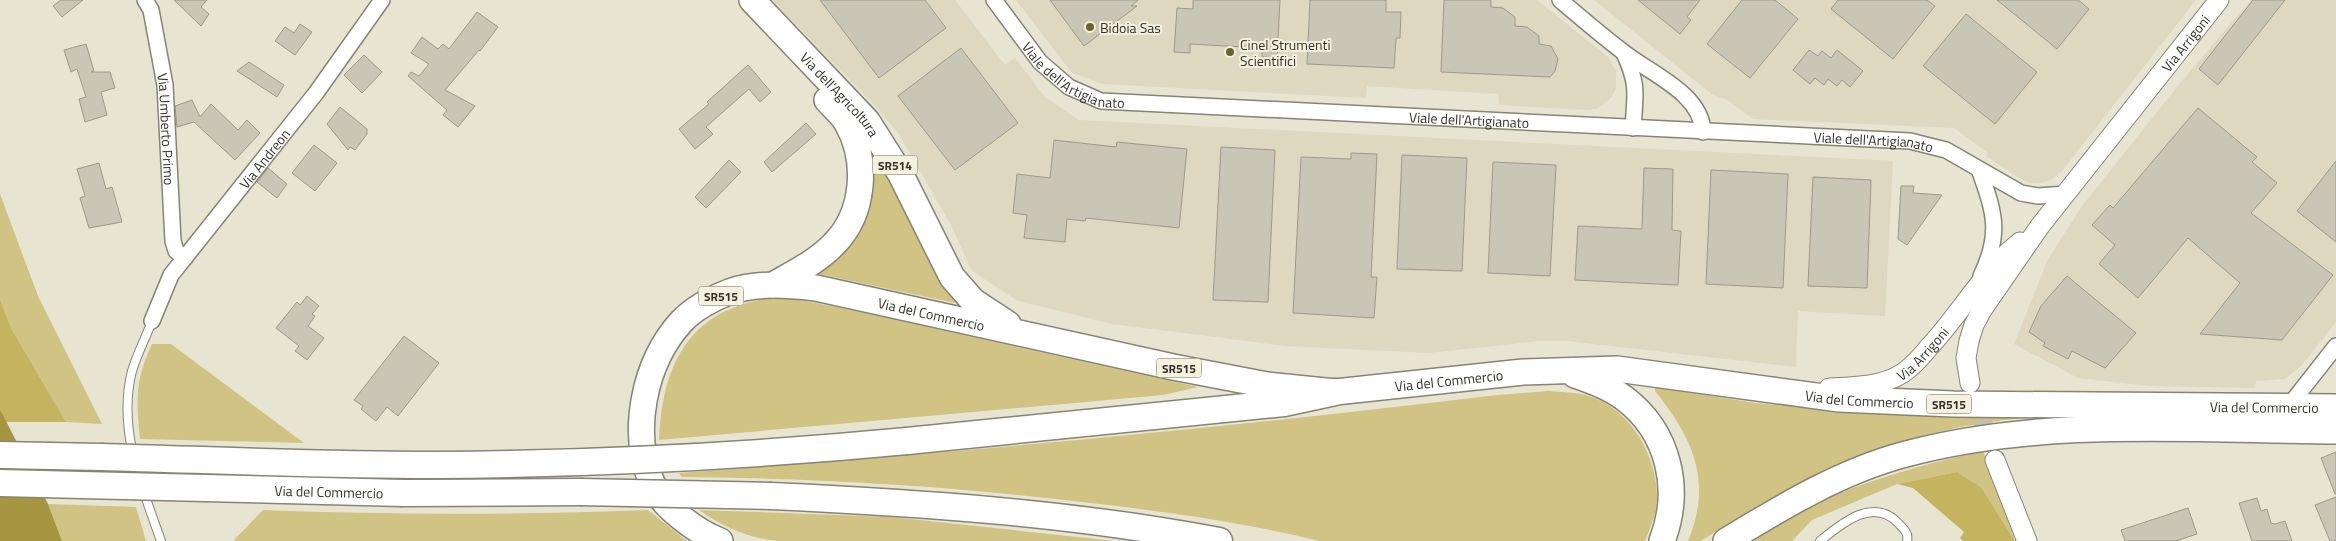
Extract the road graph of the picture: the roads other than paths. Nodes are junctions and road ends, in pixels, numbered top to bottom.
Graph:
1 (145, 0) edge
2 (382, 0) edge
3 (732, 0) edge
4 (752, 0) edge
5 (994, 0) edge
6 (1560, 0) edge
7 (2219, 0) edge
8 (1624, 53) junction
9 (1633, 128) junction
10 (1703, 132) junction
11 (1980, 172) junction
12 (2066, 194) junction
13 (2040, 226) junction
14 (185, 258) junction
15 (774, 285) junction
16 (1975, 288) junction
17 (152, 321) joint
18 (1025, 334) junction
19 (2336, 346) edge
20 (1564, 371) junction
21 (1970, 383) tunnel mouth
22 (1758, 390) junction
23 (1336, 392) junction
24 (2288, 407) junction
25 (2336, 407) edge
26 (2336, 431) edge
27 (0, 455) edge
28 (1995, 460) tunnel mouth
29 (0, 483) edge
30 (161, 541) edge
31 (720, 541) edge
32 (1219, 541) edge
33 (1662, 541) edge
34 (1726, 541) edge
35 (1820, 541) edge
36 (1907, 541) edge
37 (2026, 541) edge

1 - 14 street, Via Umberto Primo
2 - 14 street, Via Andreon
3 - 15 main road, Via dell'Agricoltura / SR514
4 - 18 main road, Via dell'Agricoltura / SR514
5 - 9 street, Viale dell'Artigianato
6 - 8 street
7 - 12 street, Via Arrigoni
8 - 9 street
8 - 10 street
9 - 10 street, Viale dell'Artigianato
10 - 11 street, Viale dell'Artigianato
11 - 12 street, Viale dell'Artigianato
11 - 16 street
12 - 13 street, Via Arrigoni
13 - 16 street, Via Arrigoni
13 - 21 street, Via Arrigoni
14 - 17 street, Via Andreon
15 - 18 main road, Via del Commercio / SR515
15 - 31 main road, Via del Commercio / SR515
16 - 22 street, Via Arrigoni
17 - 30 lane
18 - 23 main road, Via del Commercio / SR515
19 - 24 street
20 - 22 main road, Via del Commercio / SR515
20 - 23 main road, Via del Commercio / SR515
20 - 33 main road, Via del Commercio
22 - 24 main road, Via del Commercio / SR515
23 - 27 highway, Via del Commercio, bridge
24 - 25 main road, Via del Commercio / SR515
26 - 34 main road, Via del Commercio
28 - 37 street
29 - 32 highway, Via del Commercio, bridge
35 - 36 lane

